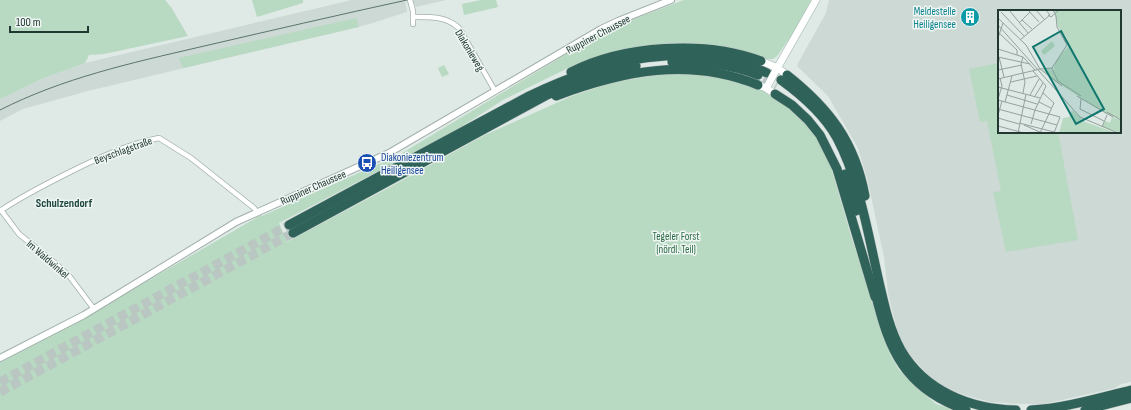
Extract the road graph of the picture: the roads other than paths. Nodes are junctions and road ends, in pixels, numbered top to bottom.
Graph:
1 (410, 0) edge
2 (672, 0) edge
3 (816, 0) edge
4 (414, 17) junction
5 (413, 24) dead end
6 (761, 61) joint
7 (772, 79) junction
8 (495, 91) junction
9 (775, 94) joint
10 (468, 129) junction
11 (0, 211) edge
12 (257, 212) junction
13 (882, 308) junction
14 (94, 309) junction
15 (0, 358) edge
16 (1131, 390) edge
17 (1131, 398) edge
18 (966, 410) edge
19 (1016, 410) edge
20 (1031, 410) edge
21 (1085, 410) edge

1 - 4 street
2 - 8 street, Ruppiner Chaussee
3 - 7 main road
4 - 5 street
4 - 8 street, Diakonieweg
6 - 7 main road
6 - 10 highway
7 - 9 main road
7 - 10 highway
7 - 10 highway
7 - 13 highway
8 - 12 street, Ruppiner Chaussee
9 - 13 highway
11 - 12 street, Beyschlagstraße
11 - 14 street, Im Waldwinkel
12 - 14 street, Ruppiner Chaussee
13 - 18 highway
13 - 19 highway
14 - 15 street, Ruppiner Chaussee
16 - 20 highway
17 - 21 highway

